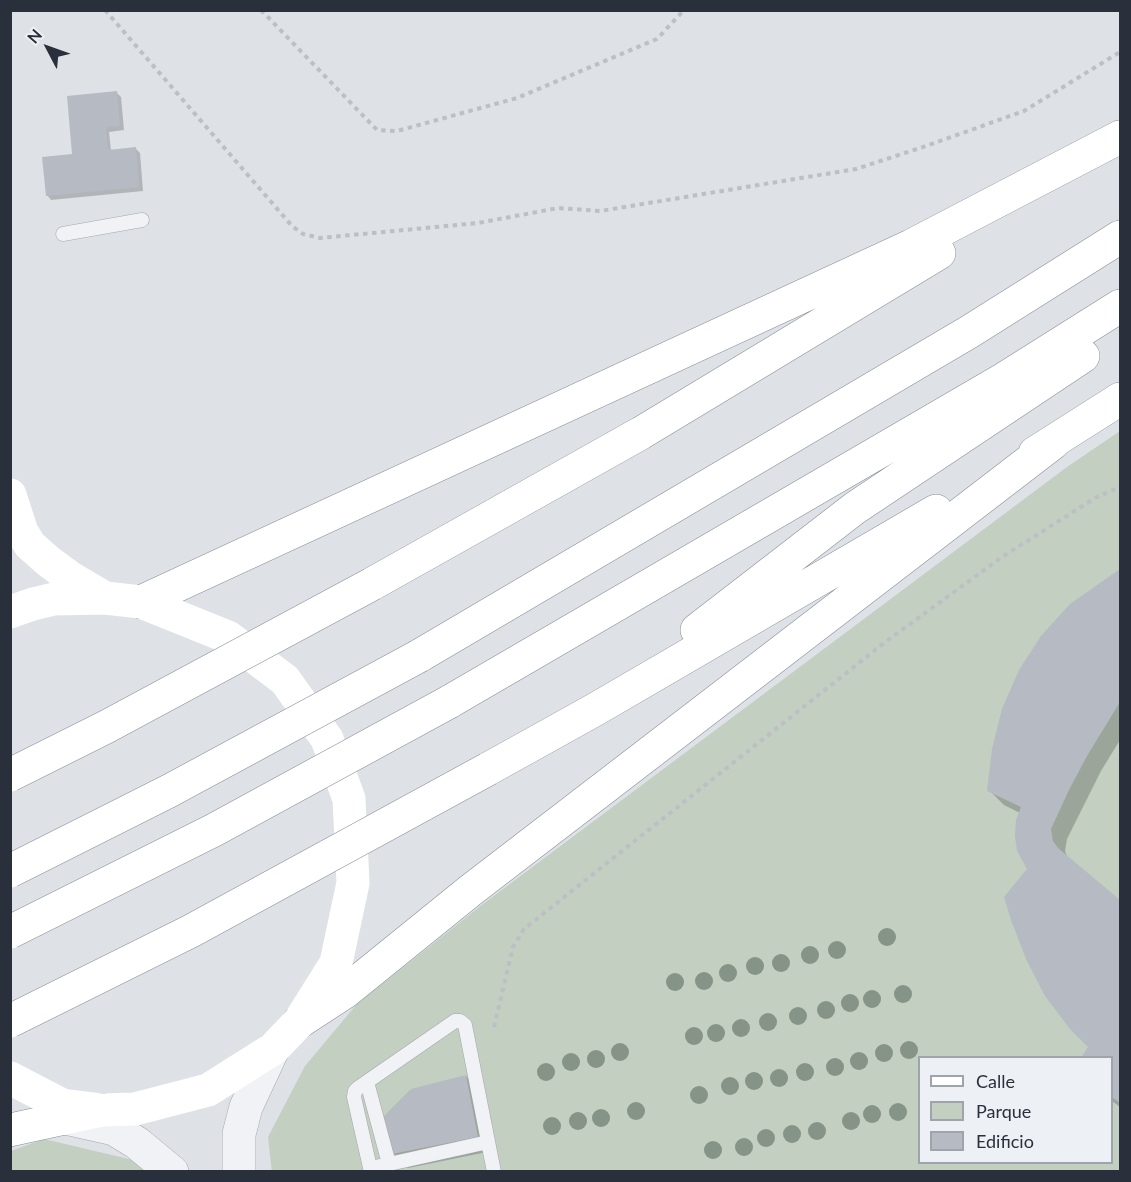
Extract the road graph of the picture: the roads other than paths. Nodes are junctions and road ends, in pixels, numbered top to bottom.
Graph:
1 (1120, 137) edge
2 (142, 220) dead end
3 (63, 234) dead end
4 (1120, 237) edge
5 (1120, 306) edge
6 (1120, 331) edge
7 (1120, 399) edge
8 (1053, 443) junction
9 (10, 495) edge
10 (105, 598) junction
11 (141, 602) junction
12 (10, 612) edge
13 (596, 709) junction
14 (10, 775) edge
15 (10, 871) edge
16 (10, 932) edge
17 (10, 1021) edge
18 (299, 1022) junction
19 (273, 1049) junction
20 (10, 1078) edge
21 (367, 1082) junction
22 (135, 1109) junction
23 (102, 1110) junction
24 (65, 1118) junction
25 (10, 1130) edge
26 (488, 1142) junction
27 (389, 1164) junction
28 (371, 1170) edge
29 (172, 1172) edge
30 (191, 1172) edge
31 (239, 1172) edge
32 (494, 1172) edge

1 - 11 main road
1 - 14 main road, bridge
2 - 3 lane
4 - 15 main road, bridge
5 - 16 main road, bridge
6 - 13 main road
7 - 8 main road
8 - 13 main road
8 - 18 main road
9 - 10 main road
10 - 11 main road
10 - 12 main road
11 - 18 main road
13 - 17 main road, bridge
18 - 19 main road
19 - 22 main road
19 - 31 street
20 - 23 main road
21 - 26 lane
21 - 27 lane
21 - 28 lane
22 - 23 main road
22 - 30 street
23 - 24 main road
24 - 25 main road
24 - 29 street
26 - 27 lane
26 - 32 lane
27 - 28 lane

